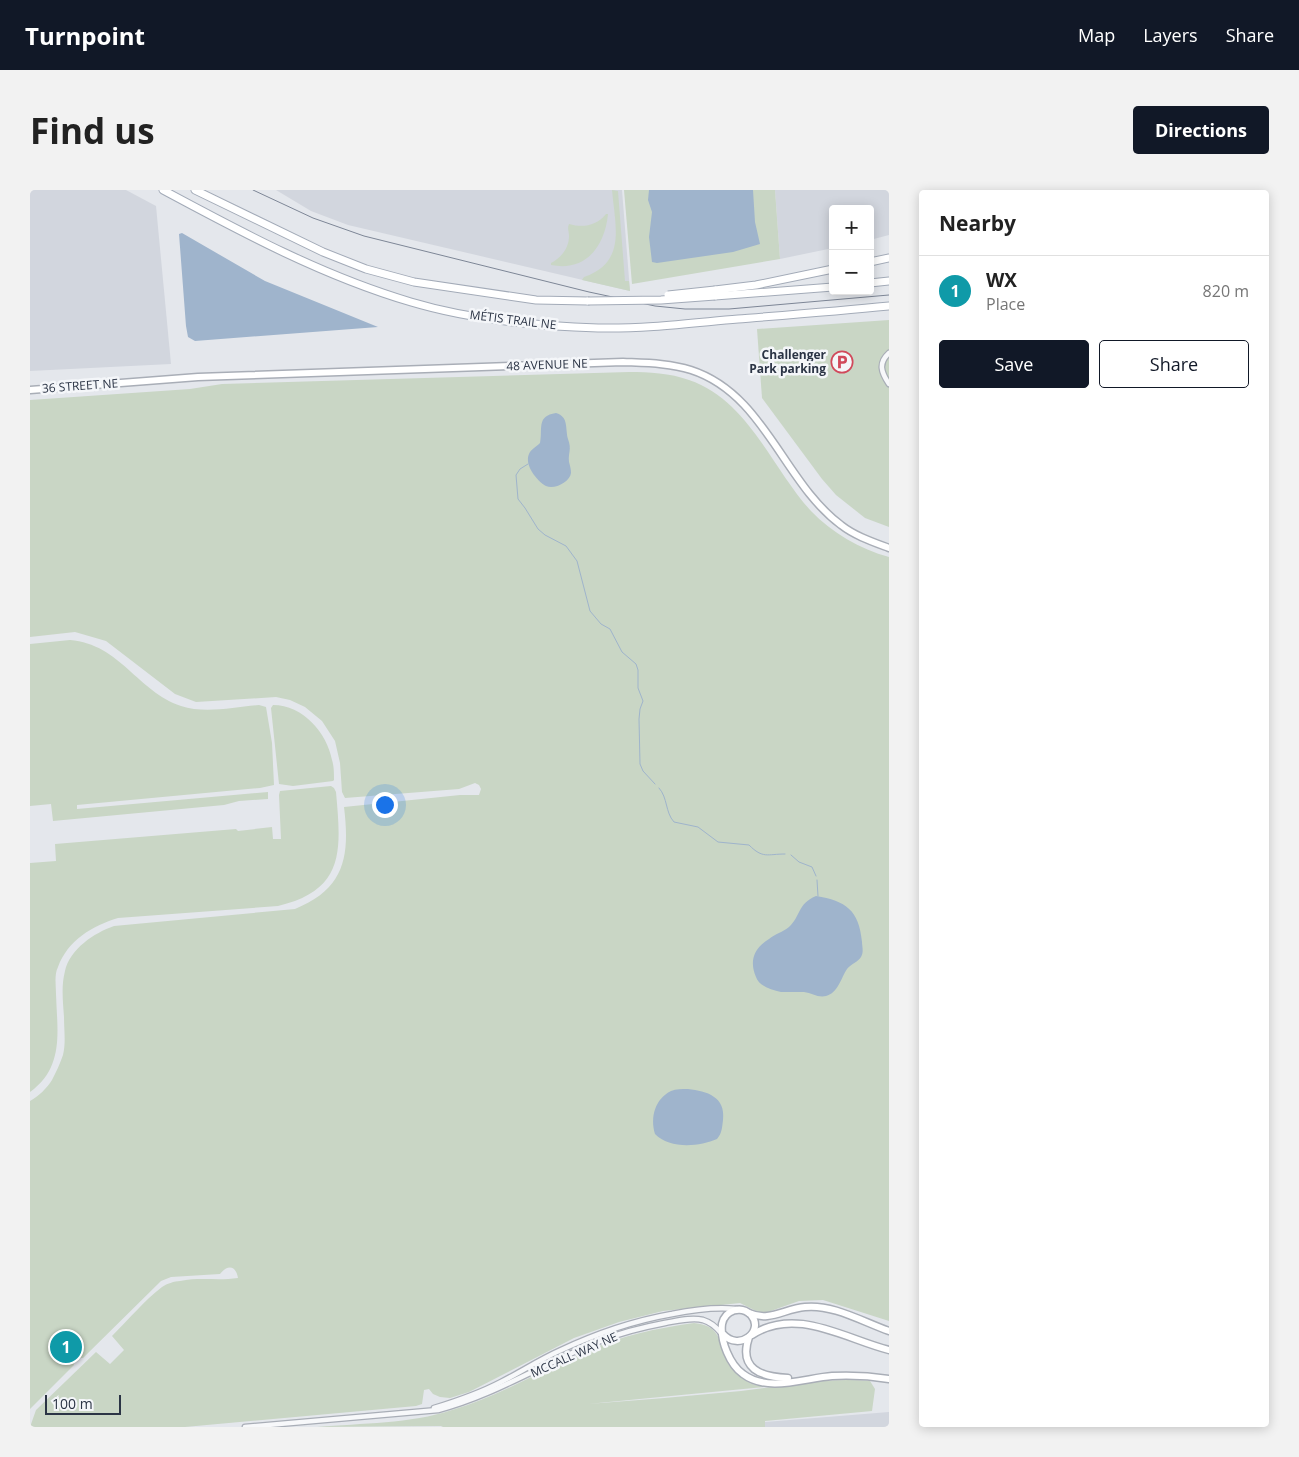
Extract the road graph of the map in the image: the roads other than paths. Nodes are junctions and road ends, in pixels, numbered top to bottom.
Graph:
1 (163, 190) edge
2 (195, 190) edge
3 (889, 258) edge
4 (874, 261) edge
5 (829, 270) edge
6 (889, 281) edge
7 (874, 283) edge
8 (829, 287) edge
9 (715, 293) junction
10 (889, 308) edge
11 (889, 353) edge
12 (131, 382) joint
13 (889, 384) edge
14 (30, 390) edge
15 (889, 548) edge
16 (739, 1309) junction
17 (747, 1312) junction
18 (889, 1331) edge
19 (723, 1334) junction
20 (750, 1337) junction
21 (889, 1350) edge
22 (816, 1378) junction
23 (889, 1380) edge
24 (423, 1412) junction
25 (245, 1427) edge

1 - 10 main road, MÉTIS TRAIL NE
2 - 9 main road, MÉTIS TRAIL NE, bridge
3 - 4 main road
5 - 9 main road
6 - 7 main road
8 - 9 main road, MÉTIS TRAIL NE
11 - 13 street
12 - 14 street, 36 STREET NE
12 - 15 street, 48 AVENUE NE
16 - 17 street
16 - 19 street
16 - 24 street, MCCALL WAY NE
17 - 18 street
17 - 20 street
19 - 20 street
19 - 22 street
19 - 24 street, MCCALL WAY NE
20 - 21 street
20 - 22 street
22 - 23 street
24 - 25 street, MCCALL WAY NE

